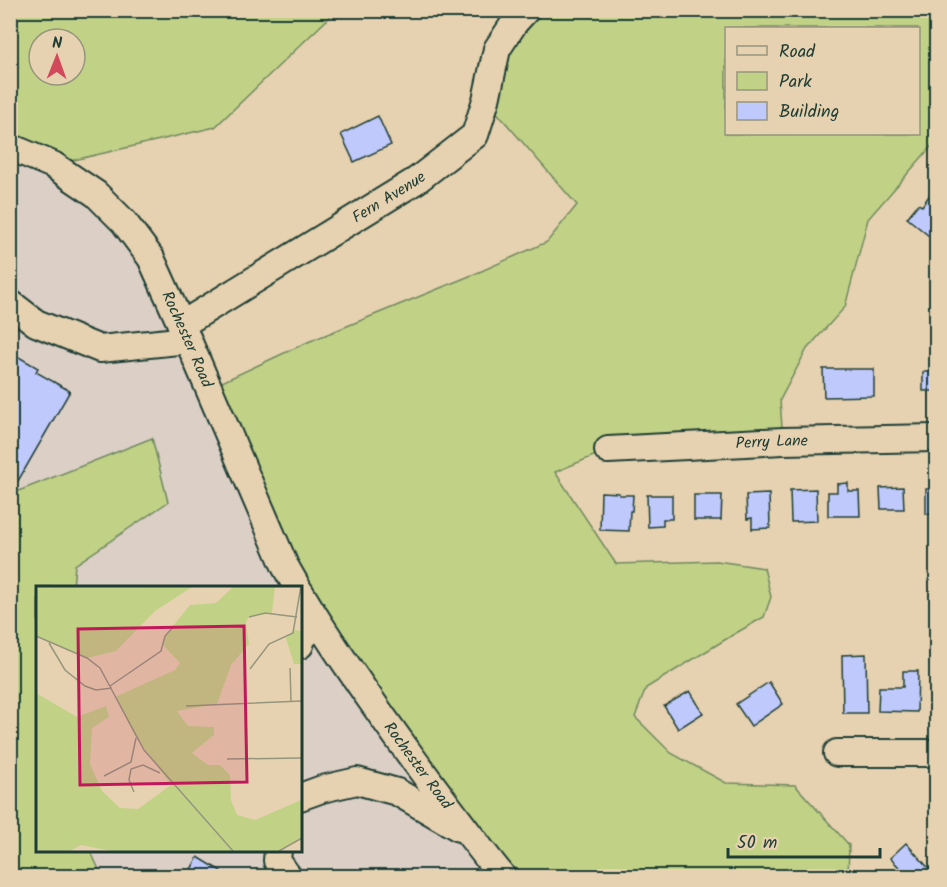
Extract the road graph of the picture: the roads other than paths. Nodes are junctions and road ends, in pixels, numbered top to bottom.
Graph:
1 (526, 10) edge
2 (10, 147) edge
3 (10, 303) edge
4 (185, 333) junction
5 (936, 438) edge
6 (608, 450) dead end
7 (296, 586) edge
8 (302, 595) edge
9 (319, 624) junction
10 (302, 639) edge
11 (837, 753) dead end
12 (936, 753) edge
13 (302, 796) edge
14 (467, 832) junction
15 (278, 851) edge
16 (288, 876) edge
17 (502, 876) edge

1 - 4 street, Fern Avenue
2 - 4 street, Rochester Road
3 - 4 street
4 - 7 street, Rochester Road
5 - 6 street, Perry Lane
8 - 9 street, Rochester Road
9 - 10 street
9 - 14 street, Rochester Road
11 - 12 street
13 - 14 street
14 - 17 street, Rochester Road
15 - 16 street

